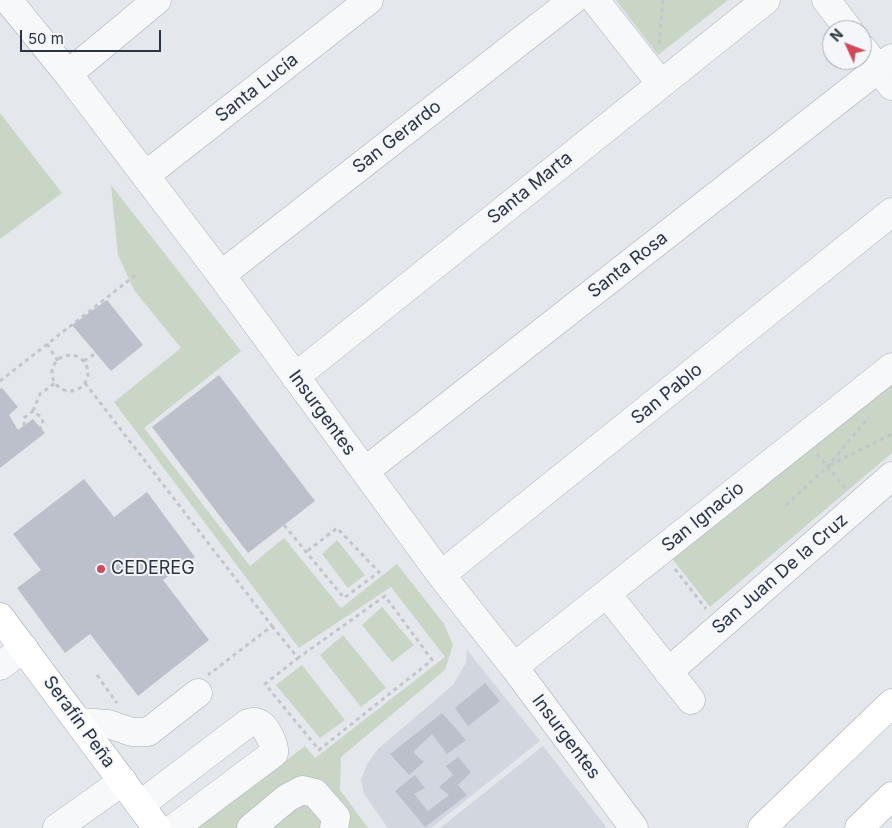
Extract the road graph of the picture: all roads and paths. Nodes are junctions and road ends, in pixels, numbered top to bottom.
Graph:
1 (8, 0) edge
2 (157, 0) edge
3 (369, 0) edge
4 (573, 0) edge
5 (595, 0) edge
6 (663, 0) edge
7 (766, 0) edge
8 (826, 0) edge
9 (841, 20) edge
10 (659, 46) dead end
11 (872, 57) edge
12 (887, 71) edge
13 (68, 74) junction
14 (660, 84) junction
15 (146, 175) junction
16 (892, 212) edge
17 (137, 274) dead end
18 (221, 274) junction
19 (47, 344) junction
20 (96, 353) dead end
21 (58, 361) junction
22 (84, 362) junction
23 (892, 367) edge
24 (295, 377) junction
25 (0, 381) edge
26 (55, 383) junction
27 (85, 383) junction
28 (874, 410) dead end
29 (32, 411) junction
30 (24, 426) dead end
31 (40, 428) dead end
32 (892, 434) edge
33 (812, 448) dead end
34 (827, 467) junction
35 (365, 472) junction
36 (892, 476) edge
37 (849, 493) dead end
38 (786, 506) dead end
39 (284, 525) dead end
40 (306, 552) junction
41 (442, 575) junction
42 (607, 594) junction
43 (0, 617) edge
44 (272, 626) junction
45 (24, 648) junction
46 (298, 658) junction
47 (0, 666) edge
48 (514, 667) junction
49 (668, 672) junction
50 (97, 674) dead end
51 (201, 685) joint
52 (691, 700) dead end
53 (892, 703) edge
54 (119, 706) dead end
55 (79, 722) junction
56 (186, 770) junction
57 (123, 781) junction
58 (892, 796) edge
59 (210, 801) junction
60 (140, 805) junction
61 (57, 828) edge
62 (157, 828) edge
63 (174, 828) edge
64 (250, 828) edge
65 (334, 828) edge
66 (634, 828) edge
67 (762, 828) edge
68 (859, 828) edge

1 - 13 street, Insurgentes
2 - 13 street
3 - 15 street, Santa Lucía
4 - 18 street, San Gerardo
5 - 14 street
6 - 10 path
7 - 14 street, Santa Marta
8 - 9 street
11 - 12 street
12 - 35 street, Santa Rosa
13 - 15 street, Insurgentes
14 - 24 street, Santa Marta
15 - 18 street, Insurgentes
16 - 41 street, San Pablo
17 - 19 path
18 - 24 street, Insurgentes
19 - 21 path
19 - 25 path
20 - 22 path
21 - 22 path
21 - 26 path
22 - 27 path
23 - 42 street, San Ignacio
24 - 35 street, Insurgentes
26 - 27 path
26 - 29 path
27 - 44 path
28 - 34 path
29 - 30 path
29 - 31 path
32 - 34 path
33 - 34 path
34 - 37 path
34 - 38 path
35 - 41 street, Insurgentes
36 - 49 street, San Juan De la Cruz
39 - 40 path
40 - 40 path
41 - 48 street, Insurgentes
42 - 48 street, San Ignacio
42 - 49 street
43 - 45 main road, Serafín Peña
44 - 46 path
44 - 51 path
45 - 47 street
45 - 55 main road, Serafín Peña
46 - 46 path
48 - 66 street, Insurgentes
49 - 52 street
50 - 54 path
51 - 55 street
53 - 67 main road
55 - 57 main road, Serafín Peña
56 - 59 street
56 - 59 street
56 - 60 street
57 - 60 main road, Serafín Peña
57 - 61 street
58 - 68 main road
59 - 63 street
60 - 62 main road, Serafín Peña
64 - 65 street

